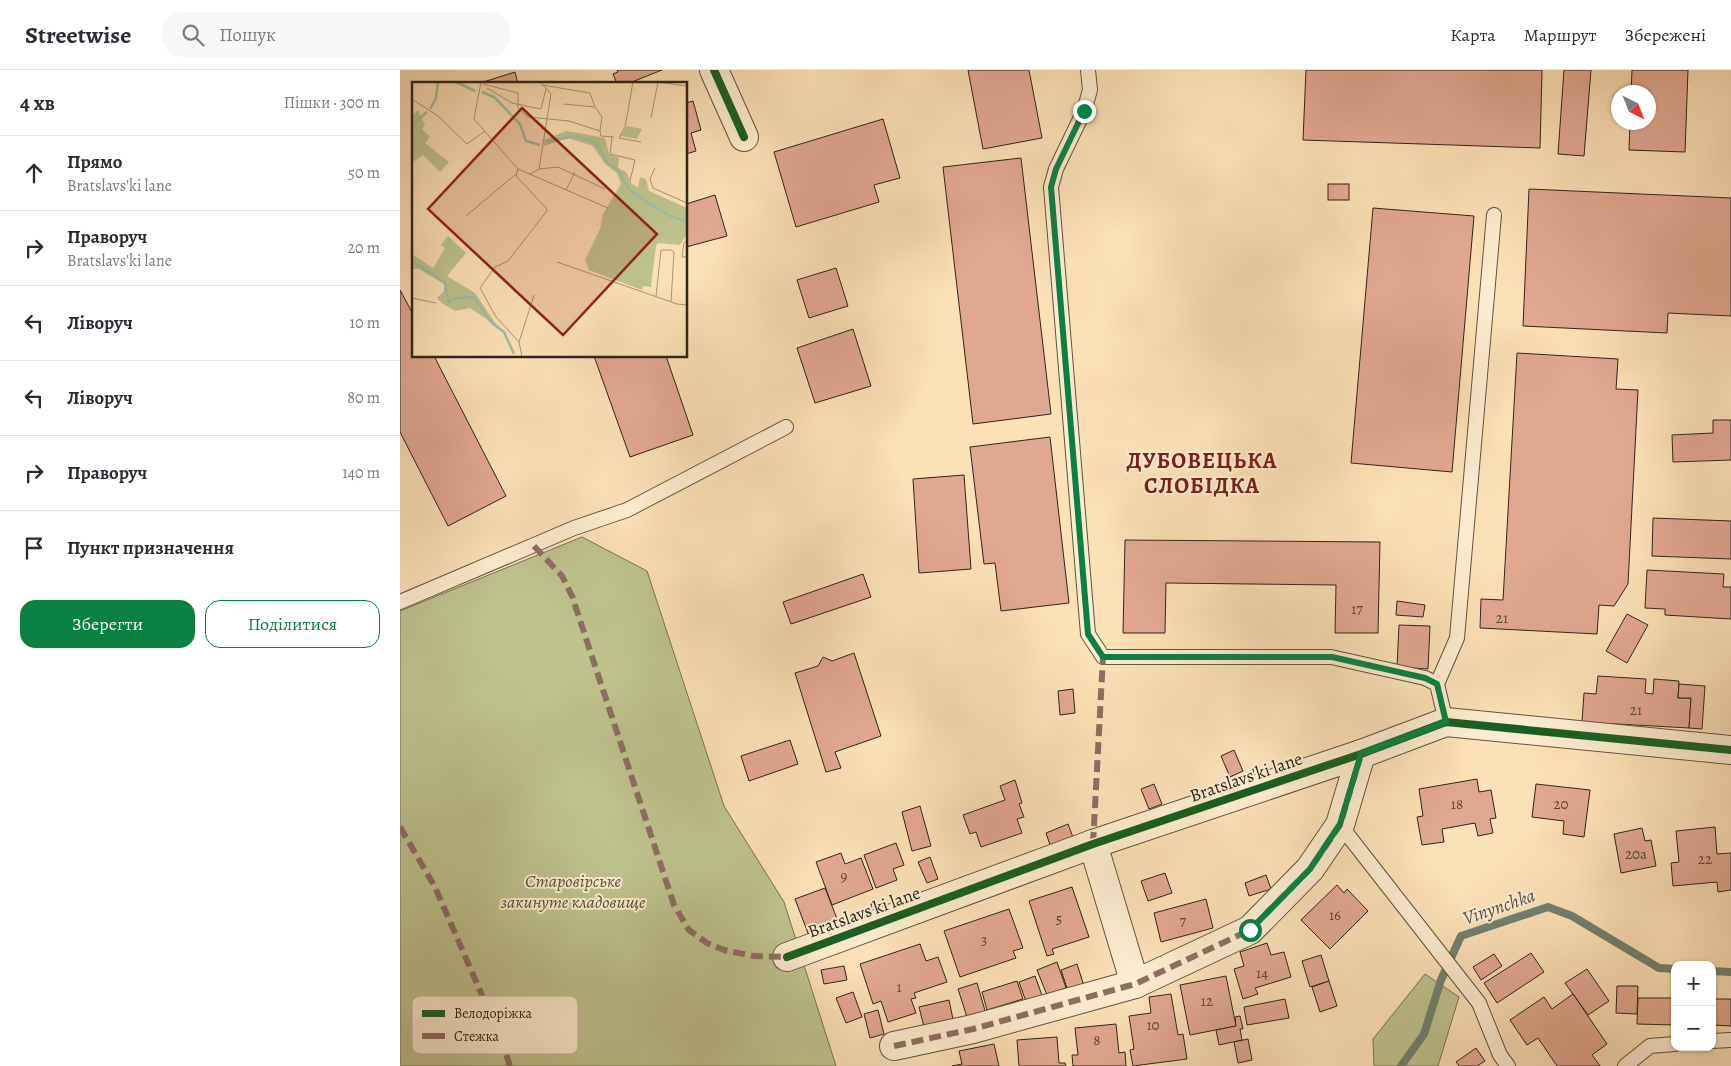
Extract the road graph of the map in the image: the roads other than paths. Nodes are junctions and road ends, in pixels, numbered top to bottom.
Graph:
1 (714, 70) edge
2 (1088, 70) edge
3 (744, 137) dead end
4 (1494, 215) dead end
5 (786, 427) dead end
6 (400, 602) edge
7 (1437, 684) junction
8 (1446, 722) junction
9 (1731, 750) edge
10 (1361, 754) junction
11 (1340, 824) junction
12 (1094, 844) junction
13 (787, 957) dead end
14 (1135, 984) junction
15 (1731, 1040) edge
16 (1716, 1041) edge
17 (1671, 1044) edge
18 (894, 1046) dead end
19 (1508, 1066) edge
20 (1625, 1066) edge

1 - 3 street
2 - 7 lane
4 - 7 lane
5 - 6 lane
7 - 8 lane
8 - 9 street, Bratslavs'ki lane
8 - 10 street, Bratslavs'ki lane
10 - 11 street
10 - 12 street, Bratslavs'ki lane
11 - 14 street
11 - 19 lane
12 - 13 street, Bratslavs'ki lane
12 - 14 street
14 - 18 street
15 - 16 lane
17 - 20 lane

